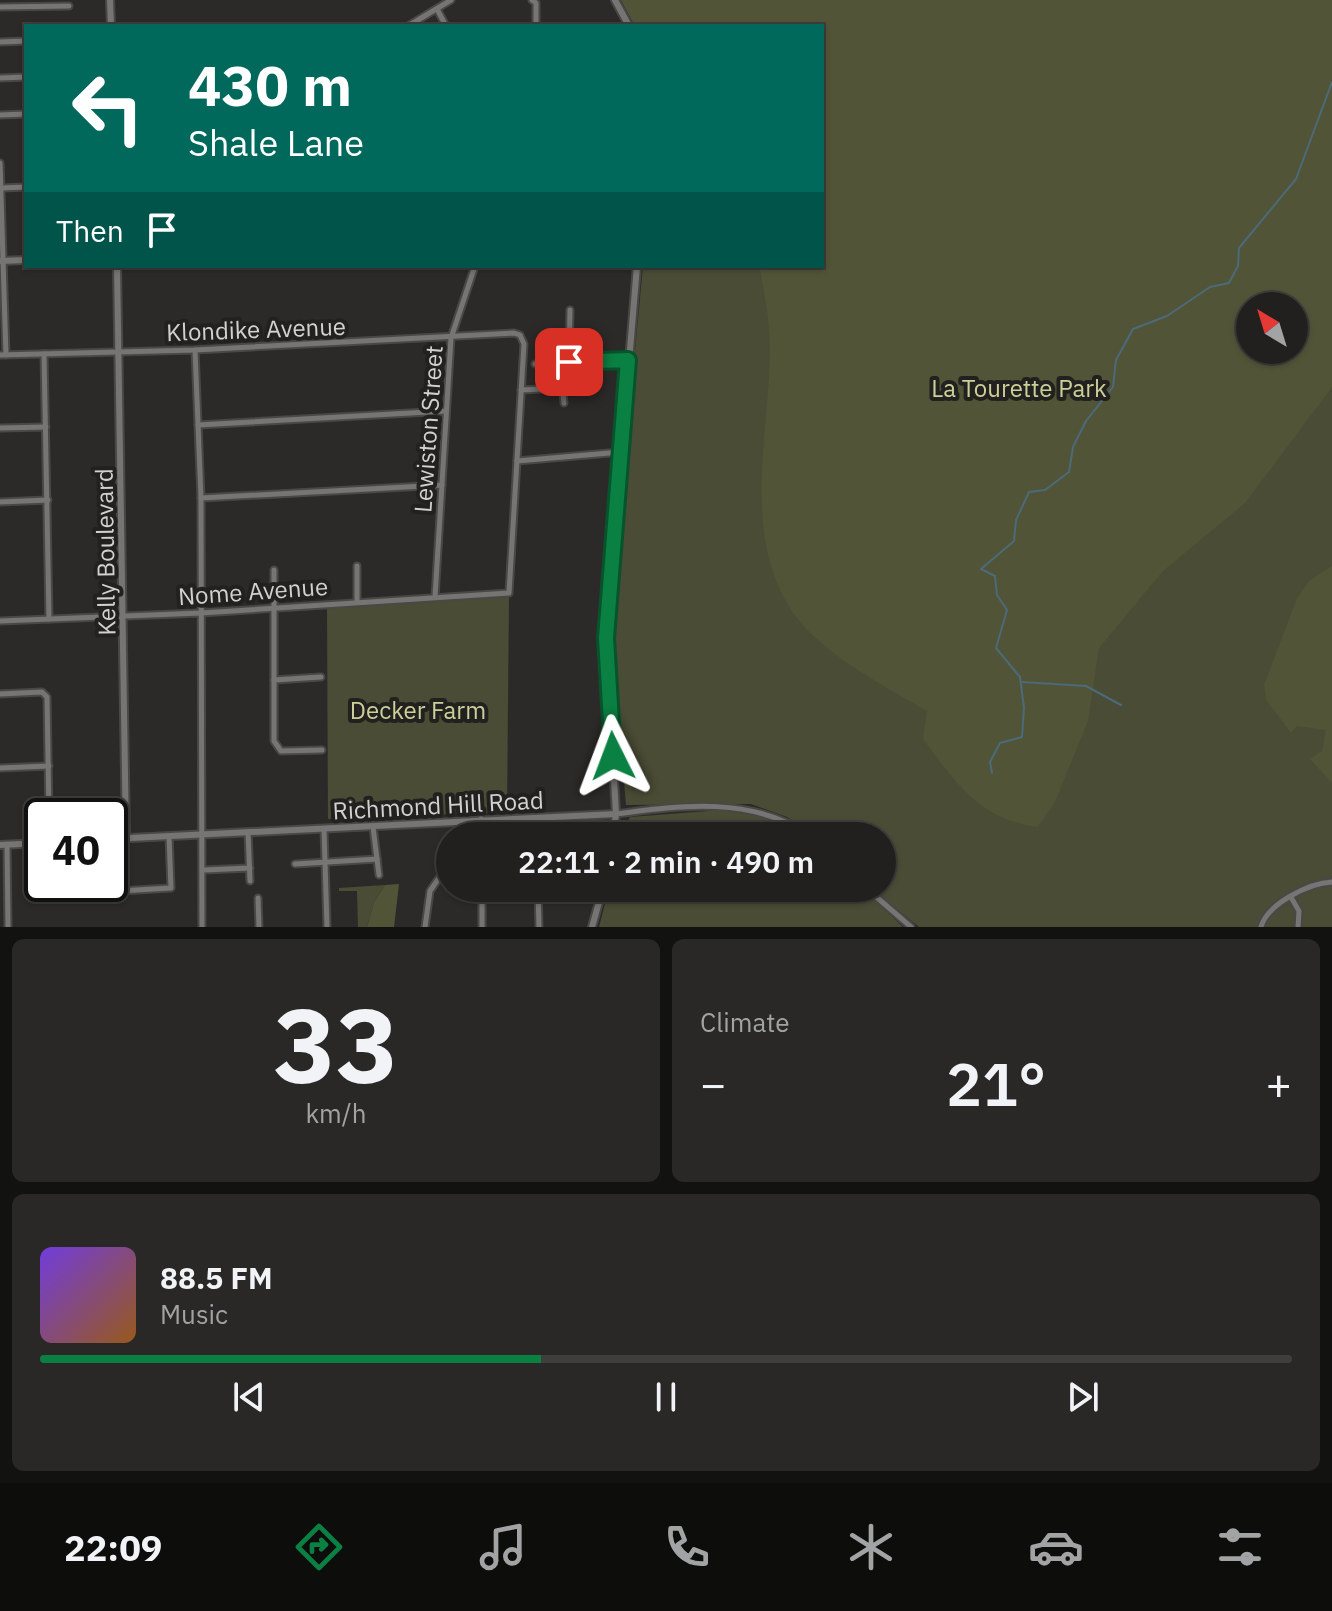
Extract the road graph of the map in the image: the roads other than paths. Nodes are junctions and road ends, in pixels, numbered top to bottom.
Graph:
1 (110, 0) edge
2 (451, 0) edge
3 (532, 0) edge
4 (615, 0) edge
5 (69, 6) dead end
6 (0, 7) edge
7 (437, 9) junction
8 (111, 24) edge
9 (411, 24) edge
10 (445, 24) edge
11 (536, 24) edge
12 (628, 24) edge
13 (24, 41) edge
14 (0, 42) edge
15 (24, 77) edge
16 (0, 78) edge
17 (24, 114) edge
18 (0, 115) edge
19 (0, 163) edge
20 (24, 187) edge
21 (0, 188) edge
22 (24, 260) edge
23 (2, 261) edge
24 (117, 268) edge
25 (474, 268) edge
26 (637, 268) edge
27 (570, 310) dead end
28 (451, 338) junction
29 (195, 350) junction
30 (120, 352) junction
31 (44, 354) junction
32 (3, 355) edge
33 (628, 360) junction
34 (569, 362) junction
35 (535, 364) dead end
36 (561, 373) dead end
37 (563, 388) junction
38 (521, 390) junction
39 (564, 403) dead end
40 (446, 411) junction
41 (198, 425) junction
42 (46, 427) junction
43 (0, 428) edge
44 (621, 452) junction
45 (517, 461) junction
46 (442, 485) junction
47 (201, 498) junction
48 (48, 500) junction
49 (0, 502) edge
50 (357, 566) dead end
51 (274, 570) dead end
52 (435, 597) junction
53 (357, 602) junction
54 (274, 607) junction
55 (201, 613) junction
56 (125, 617) junction
57 (49, 619) junction
58 (0, 621) edge
59 (321, 677) dead end
60 (274, 680) junction
61 (0, 694) edge
62 (322, 750) dead end
63 (49, 766) junction
64 (0, 768) edge
65 (49, 798) edge
66 (126, 798) edge
67 (616, 814) junction
68 (538, 818) junction
69 (481, 819) joint
70 (538, 822) edge
71 (615, 822) edge
72 (785, 822) edge
73 (373, 827) junction
74 (324, 829) junction
75 (248, 832) junction
76 (202, 834) junction
77 (169, 836) junction
78 (128, 838) edge
79 (24, 844) edge
80 (4, 845) edge
81 (377, 859) junction
82 (325, 863) junction
83 (295, 864) dead end
84 (250, 868) junction
85 (204, 870) junction
86 (379, 875) dead end
87 (250, 881) dead end
88 (436, 882) edge
89 (1332, 882) edge
90 (128, 890) edge
91 (258, 898) dead end
92 (1292, 899) junction
93 (482, 902) edge
94 (538, 902) edge
95 (599, 902) edge
96 (882, 902) edge
97 (8, 927) edge
98 (202, 927) edge
99 (259, 927) edge
100 (327, 927) edge
101 (425, 927) edge
102 (482, 927) edge
103 (539, 927) edge
104 (592, 927) edge
105 (911, 927) edge
106 (1261, 927) edge
107 (1298, 927) edge

1 - 8 street
2 - 7 street
3 - 11 street
4 - 12 street
5 - 6 street
7 - 9 street
7 - 10 street
13 - 14 street
15 - 16 street
17 - 18 street
19 - 21 street
20 - 21 street
21 - 23 street
22 - 23 street
23 - 32 street
24 - 30 street, Kelly Boulevard
25 - 28 street, Lewiston Street
26 - 33 street
27 - 34 street
28 - 29 street, Klondike Avenue
28 - 38 street, Klondike Avenue
28 - 40 street, Lewiston Street
29 - 30 street, Klondike Avenue
29 - 41 street
30 - 31 street, Klondike Avenue
30 - 56 street, Kelly Boulevard
31 - 32 street, Klondike Avenue
31 - 42 street
33 - 34 street
33 - 44 street
34 - 35 street
36 - 37 street
37 - 38 street
37 - 39 street
38 - 45 street
40 - 41 street
40 - 46 street, Lewiston Street
41 - 47 street
42 - 43 street
42 - 48 street
44 - 45 street
44 - 67 street
45 - 52 street, Nome Avenue
46 - 47 street
46 - 52 street, Lewiston Street
47 - 55 street
48 - 49 street
48 - 57 street
50 - 53 street
51 - 54 street
52 - 53 street, Nome Avenue
53 - 54 street, Nome Avenue
54 - 55 street, Nome Avenue
54 - 60 street
55 - 56 street, Nome Avenue
55 - 76 street
56 - 57 street, Nome Avenue
56 - 66 street, Kelly Boulevard
57 - 58 street, Nome Avenue
59 - 60 street
60 - 62 street
61 - 63 street
63 - 64 street
63 - 65 street
67 - 68 street, Richmond Hill Road
67 - 71 street
67 - 72 street, Richmond Hill Road
68 - 69 street, Richmond Hill Road
68 - 70 street
69 - 73 street, Richmond Hill Road
73 - 74 street, Richmond Hill Road
73 - 81 street
74 - 75 street, Richmond Hill Road
74 - 82 street
75 - 76 street, Richmond Hill Road
75 - 84 street
76 - 77 street, Richmond Hill Road
76 - 85 street
77 - 78 street, Richmond Hill Road
77 - 90 street
79 - 80 street
80 - 97 street
81 - 82 street
81 - 86 street
82 - 83 street
82 - 100 street
84 - 85 street
84 - 87 street
85 - 98 street
88 - 101 street
89 - 92 street
91 - 99 street
92 - 106 street
92 - 107 street
93 - 102 street
94 - 103 street
95 - 104 street
96 - 105 street

